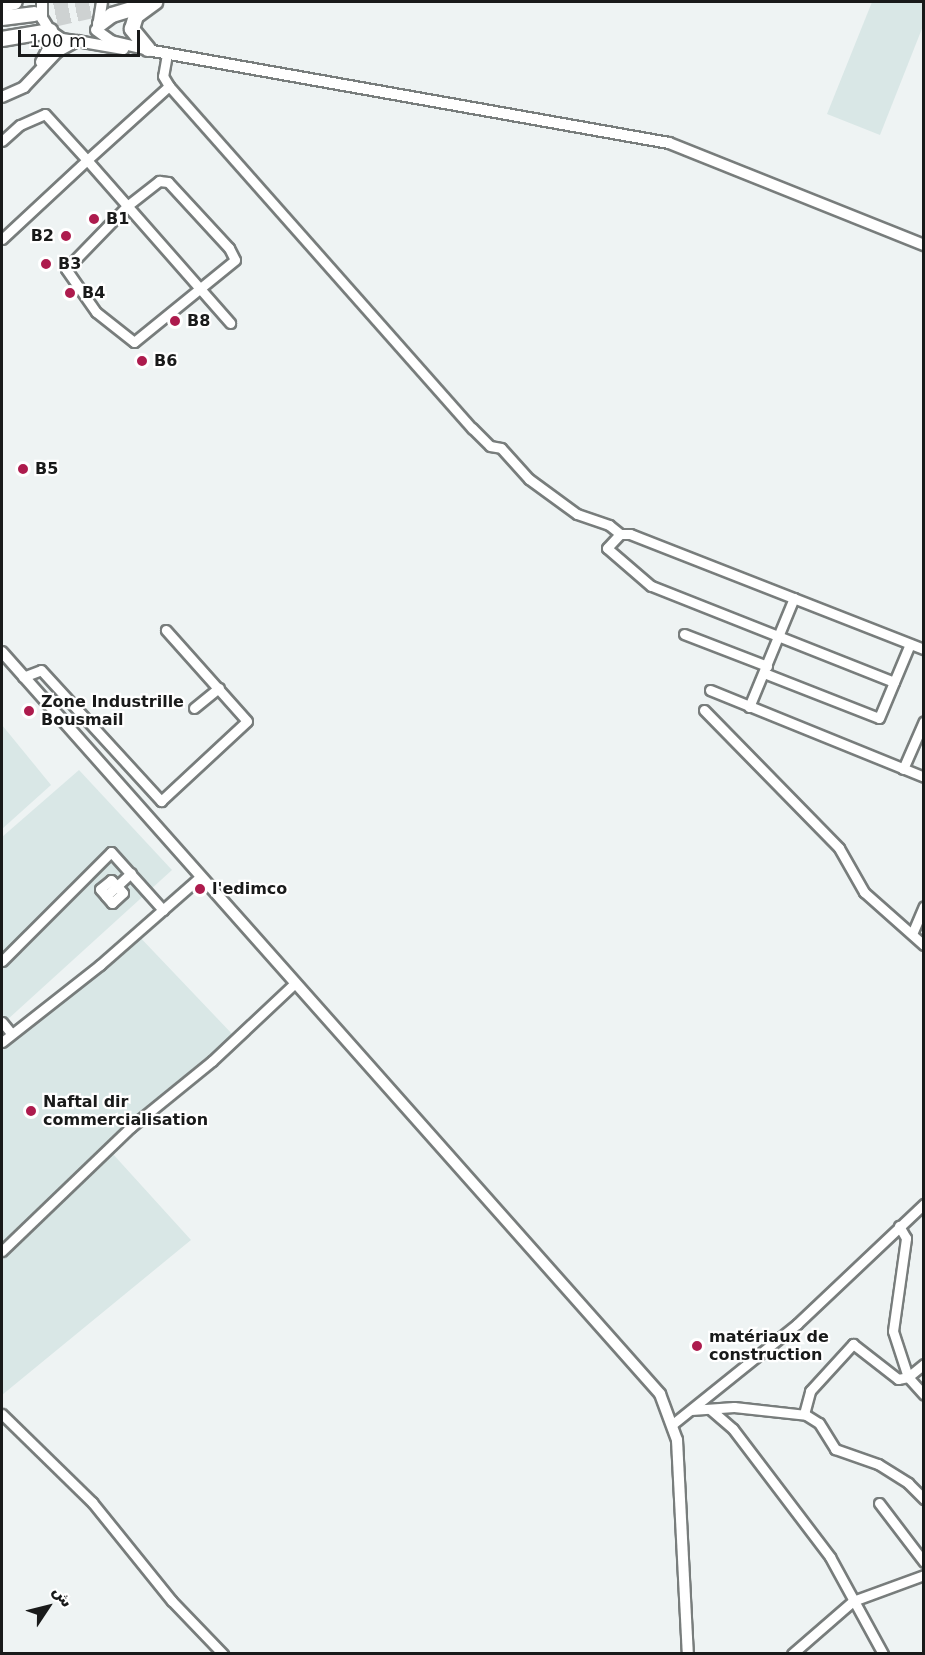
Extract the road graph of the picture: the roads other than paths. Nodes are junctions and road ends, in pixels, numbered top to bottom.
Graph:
1 (15, 2) edge
2 (42, 2) edge
3 (130, 2) edge
4 (154, 2) edge
5 (107, 4) edge
6 (2, 5) edge
7 (2, 18) edge
8 (98, 27) junction
9 (2, 30) edge
10 (50, 31) junction
11 (2, 39) edge
12 (77, 40) junction
13 (150, 50) junction
14 (167, 54) junction
15 (29, 83) junction
16 (169, 86) junction
17 (2, 97) edge
18 (2, 141) edge
19 (87, 160) junction
20 (127, 206) junction
21 (2, 239) edge
22 (924, 245) edge
23 (201, 290) junction
24 (230, 323) dead end
25 (620, 534) junction
26 (794, 598) junction
27 (166, 630) dead end
28 (684, 634) dead end
29 (778, 636) junction
30 (910, 644) junction
31 (924, 649) edge
32 (2, 651) edge
33 (766, 670) junction
34 (24, 676) junction
35 (894, 682) junction
36 (219, 688) junction
37 (710, 690) dead end
38 (749, 707) junction
39 (194, 708) dead end
40 (704, 710) dead end
41 (923, 722) edge
42 (903, 769) junction
43 (924, 777) edge
44 (131, 873) junction
45 (200, 876) junction
46 (106, 896) dead end
47 (924, 906) edge
48 (163, 910) junction
49 (912, 934) junction
50 (924, 945) edge
51 (2, 961) edge
52 (294, 984) junction
53 (2, 1022) edge
54 (11, 1033) junction
55 (2, 1041) edge
56 (924, 1204) edge
57 (899, 1226) junction
58 (2, 1251) edge
59 (924, 1364) edge
60 (908, 1377) junction
61 (924, 1395) edge
62 (710, 1409) junction
63 (691, 1410) junction
64 (2, 1414) edge
65 (804, 1414) junction
66 (674, 1423) junction
67 (920, 1488) edge
68 (924, 1499) edge
69 (879, 1503) dead end
70 (924, 1562) edge
71 (924, 1575) edge
72 (853, 1601) junction
73 (223, 1653) edge
74 (688, 1653) edge
75 (792, 1653) edge
76 (883, 1653) edge

1 - 6 highway
2 - 10 main road
3 - 5 highway
4 - 8 highway
4 - 13 highway
5 - 8 main road
7 - 9 highway
8 - 12 main road
8 - 13 main road
10 - 11 highway
10 - 12 main road
10 - 15 main road
12 - 13 main road
12 - 15 main road
13 - 14 main road
14 - 16 street
14 - 22 main road
15 - 17 main road
16 - 19 street
16 - 25 street
18 - 19 street
19 - 20 street
19 - 21 street
20 - 23 street
20 - 23 street
20 - 23 street
23 - 24 street
25 - 26 street
25 - 29 street
26 - 29 street
26 - 30 street
27 - 36 street
28 - 33 street
29 - 33 street
29 - 35 street
30 - 31 street
30 - 35 street
32 - 34 main road
33 - 35 street
33 - 38 street
34 - 36 street
34 - 45 main road
36 - 39 street
37 - 38 street
38 - 42 street
40 - 49 street
41 - 42 street
42 - 43 street
44 - 46 street
44 - 48 street
44 - 51 street
45 - 48 street
45 - 52 main road
47 - 49 street
48 - 54 street
49 - 50 street
52 - 58 street
52 - 66 main road
53 - 54 street
54 - 55 street
56 - 57 street
57 - 60 street
57 - 63 street
59 - 60 street
60 - 61 street
60 - 65 street
62 - 63 street
62 - 65 street
62 - 72 street
63 - 66 street
64 - 73 street
65 - 67 street
66 - 74 main road
67 - 68 street
69 - 70 street
71 - 72 street
72 - 75 street
72 - 76 street

